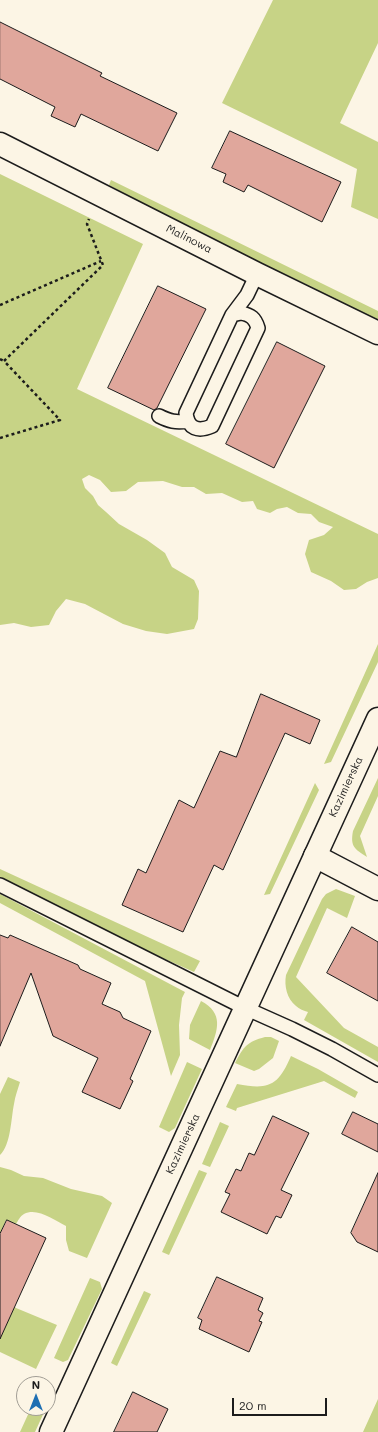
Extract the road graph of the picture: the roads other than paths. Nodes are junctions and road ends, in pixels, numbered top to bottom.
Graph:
1 (0, 144) edge
2 (257, 274) junction
3 (232, 315) junction
4 (378, 333) edge
5 (159, 416) dead end
6 (187, 421) junction
7 (378, 719) edge
8 (315, 856) junction
9 (0, 885) edge
10 (378, 889) edge
11 (245, 1008) junction
12 (378, 1076) edge
13 (51, 1432) edge

1 - 2 street, Malinowa
2 - 3 lane
2 - 4 street, Malinowa
3 - 6 lane
3 - 6 lane
5 - 6 lane
7 - 8 street, Kazimierska
8 - 10 street
8 - 11 street, Kazimierska
9 - 11 lane
11 - 12 lane
11 - 13 street, Kazimierska

